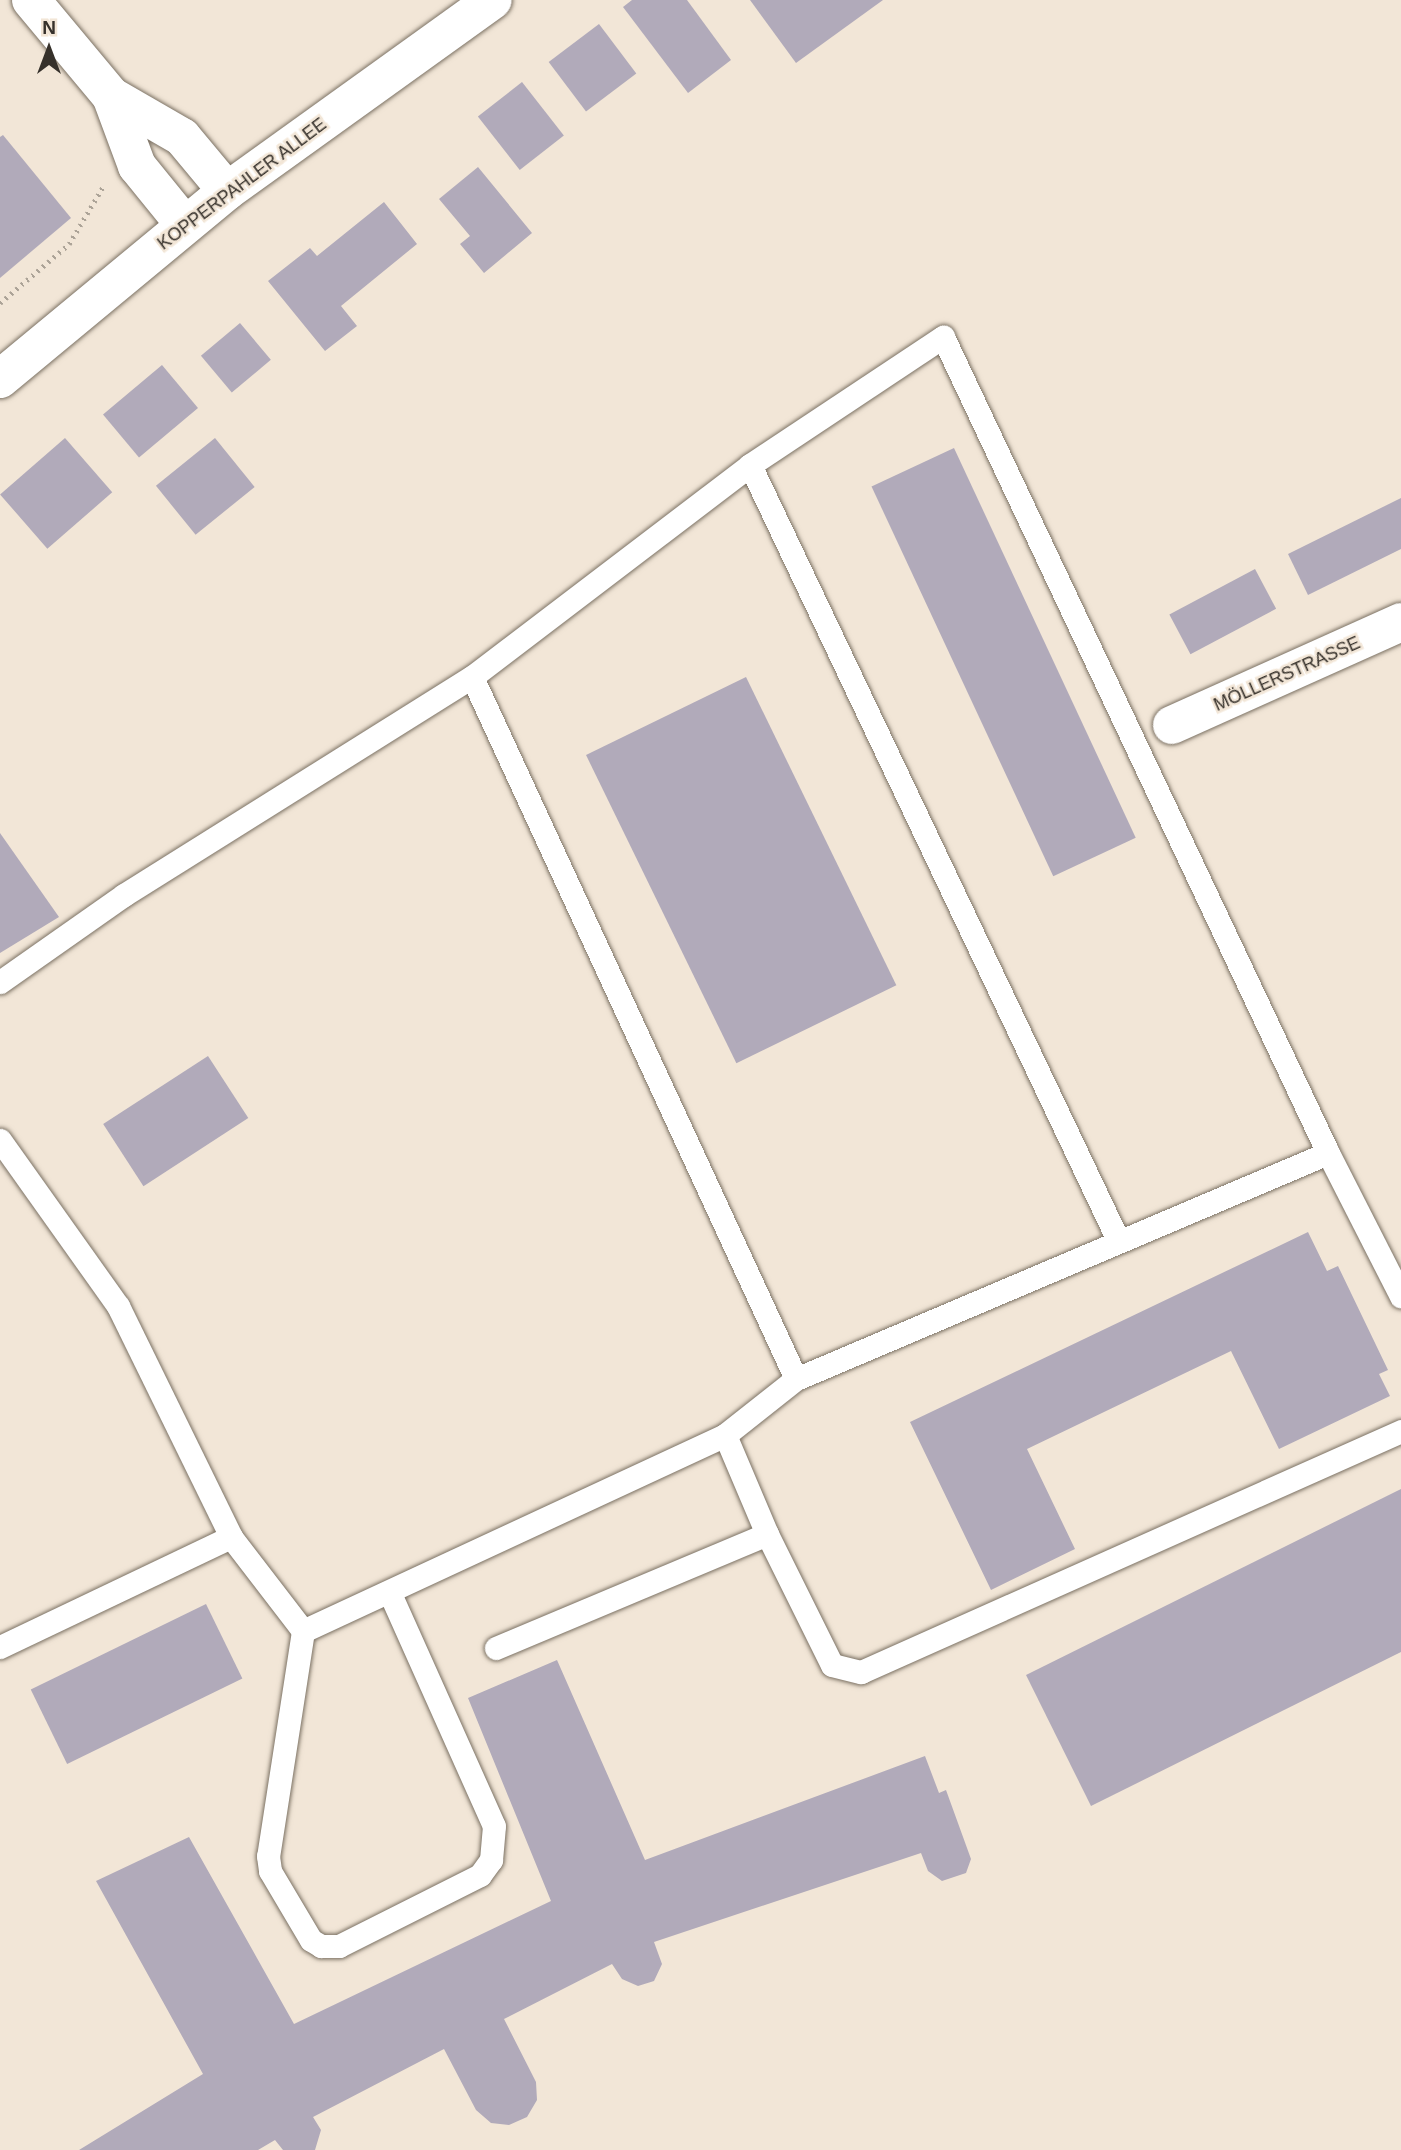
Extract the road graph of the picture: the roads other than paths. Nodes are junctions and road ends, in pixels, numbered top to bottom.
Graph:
1 (31, 0) edge
2 (493, 0) edge
3 (111, 96) junction
4 (227, 191) junction
5 (185, 225) junction
6 (0, 379) edge
7 (750, 465) junction
8 (1401, 622) edge
9 (472, 677) junction
10 (1172, 725) dead end
11 (0, 982) edge
12 (0, 1140) edge
13 (1328, 1153) junction
14 (1118, 1240) junction
15 (1401, 1296) edge
16 (796, 1379) junction
17 (1401, 1432) edge
18 (725, 1435) junction
19 (767, 1534) junction
20 (231, 1537) junction
21 (390, 1594) junction
22 (303, 1631) junction
23 (0, 1647) edge
24 (496, 1648) dead end

1 - 3 street
2 - 4 street, KOPPERPAHLER ALLEE
3 - 4 street
3 - 5 street
4 - 5 street, KOPPERPAHLER ALLEE
5 - 6 street, KOPPERPAHLER ALLEE
7 - 9 lane
7 - 13 lane
7 - 14 lane
8 - 10 street, MÖLLERSTRASSE
9 - 11 lane
9 - 16 lane
12 - 20 lane
13 - 14 lane
13 - 15 lane
14 - 16 lane
16 - 18 lane
17 - 19 lane
18 - 19 lane
18 - 21 lane
19 - 24 lane
20 - 22 lane
20 - 23 lane
21 - 22 lane
21 - 22 lane

